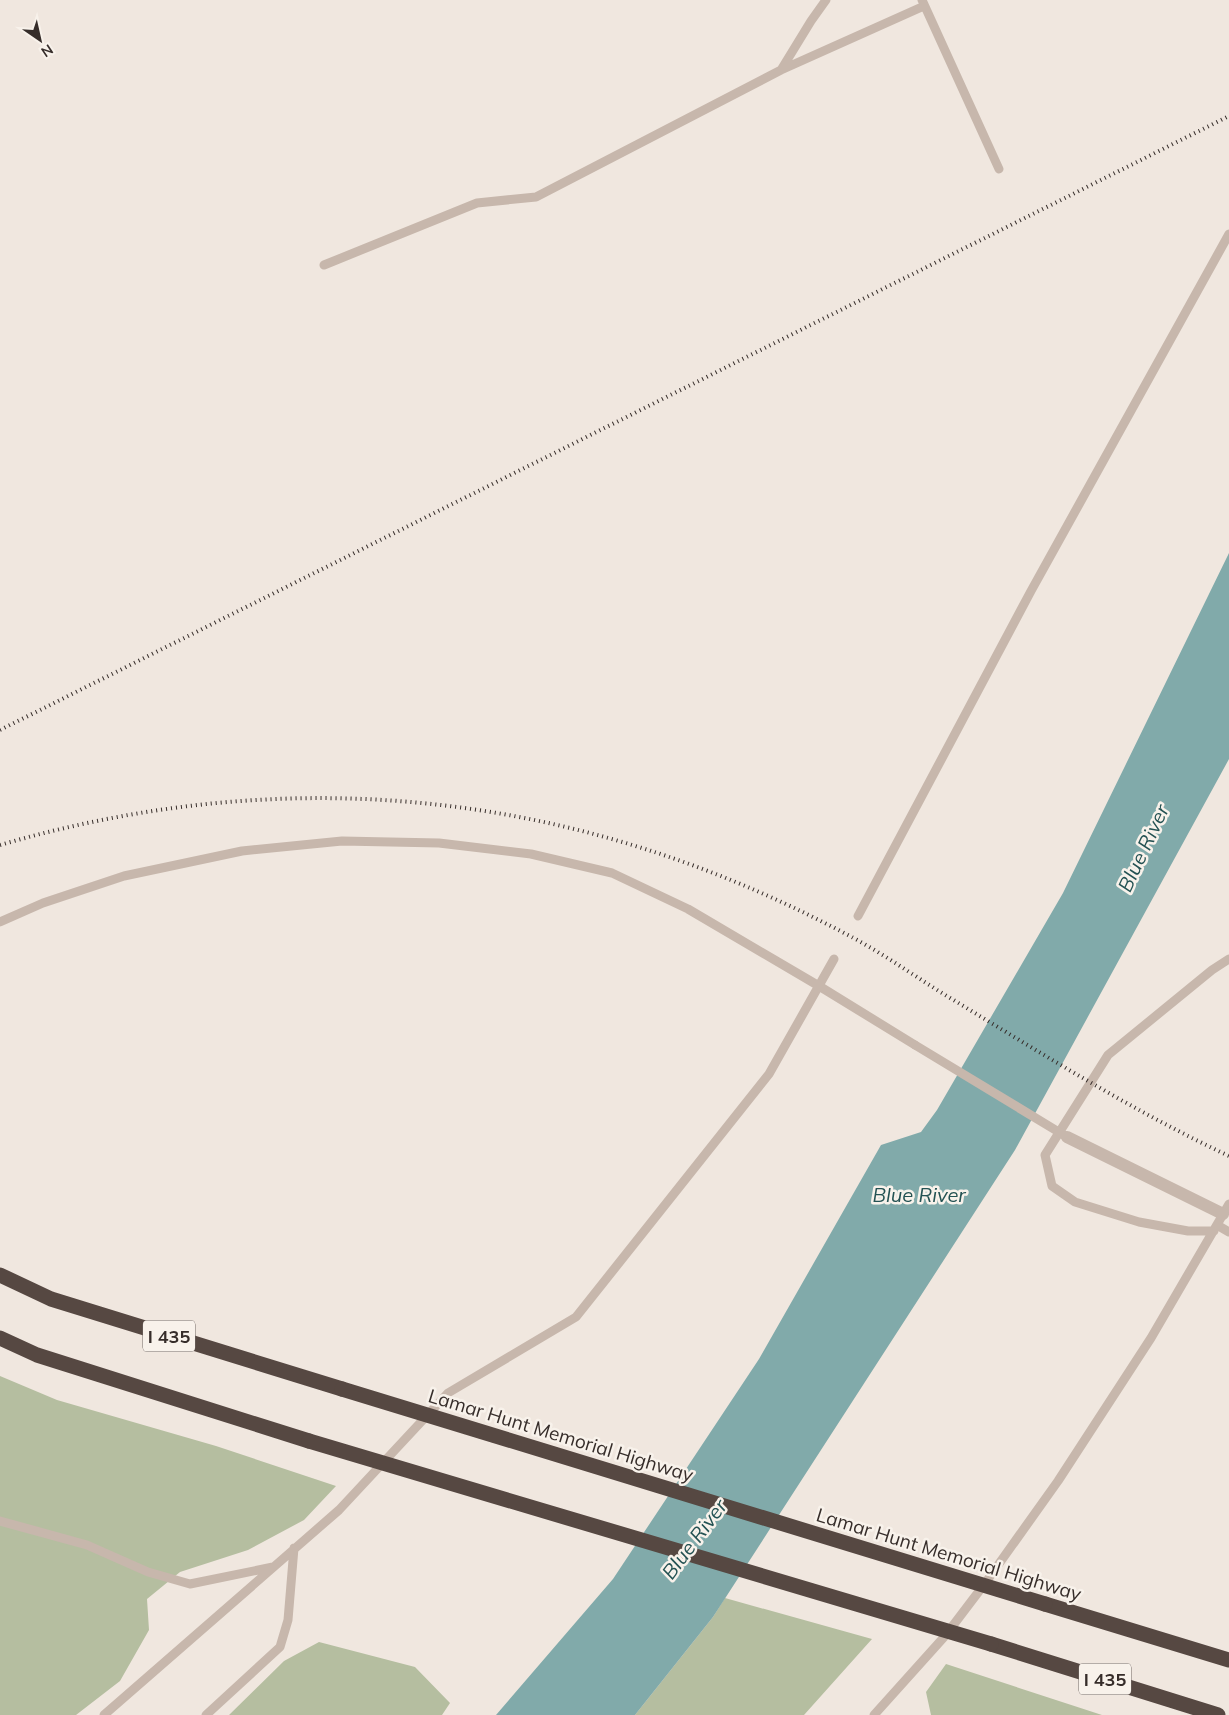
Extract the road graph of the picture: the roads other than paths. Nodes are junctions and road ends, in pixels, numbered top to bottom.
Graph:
1 (826, 0) edge
2 (923, 3) edge
3 (781, 70) junction
4 (999, 169) dead end
5 (1229, 234) edge
6 (324, 265) dead end
7 (858, 916) dead end
8 (0, 922) edge
9 (1229, 958) edge
10 (834, 959) dead end
11 (819, 986) junction
12 (1067, 1137) joint
13 (1221, 1218) edge
14 (1229, 1232) edge
15 (0, 1275) edge
16 (0, 1338) edge
17 (0, 1521) edge
18 (294, 1548) junction
19 (273, 1567) junction
20 (1229, 1660) edge
21 (104, 1715) edge
22 (206, 1715) edge
23 (874, 1715) edge
24 (1218, 1715) edge

1 - 3 lane
2 - 3 lane
2 - 4 lane
3 - 6 lane
5 - 7 lane
8 - 11 lane
9 - 13 lane
10 - 11 lane
11 - 12 lane, bridge
11 - 18 lane
12 - 13 street
13 - 14 lane
13 - 23 lane
15 - 20 highway, Lamar Hunt Memorial Highway / I 435, bridge
16 - 24 highway, I 435, bridge
17 - 19 lane
18 - 19 lane
18 - 22 lane
19 - 21 lane

